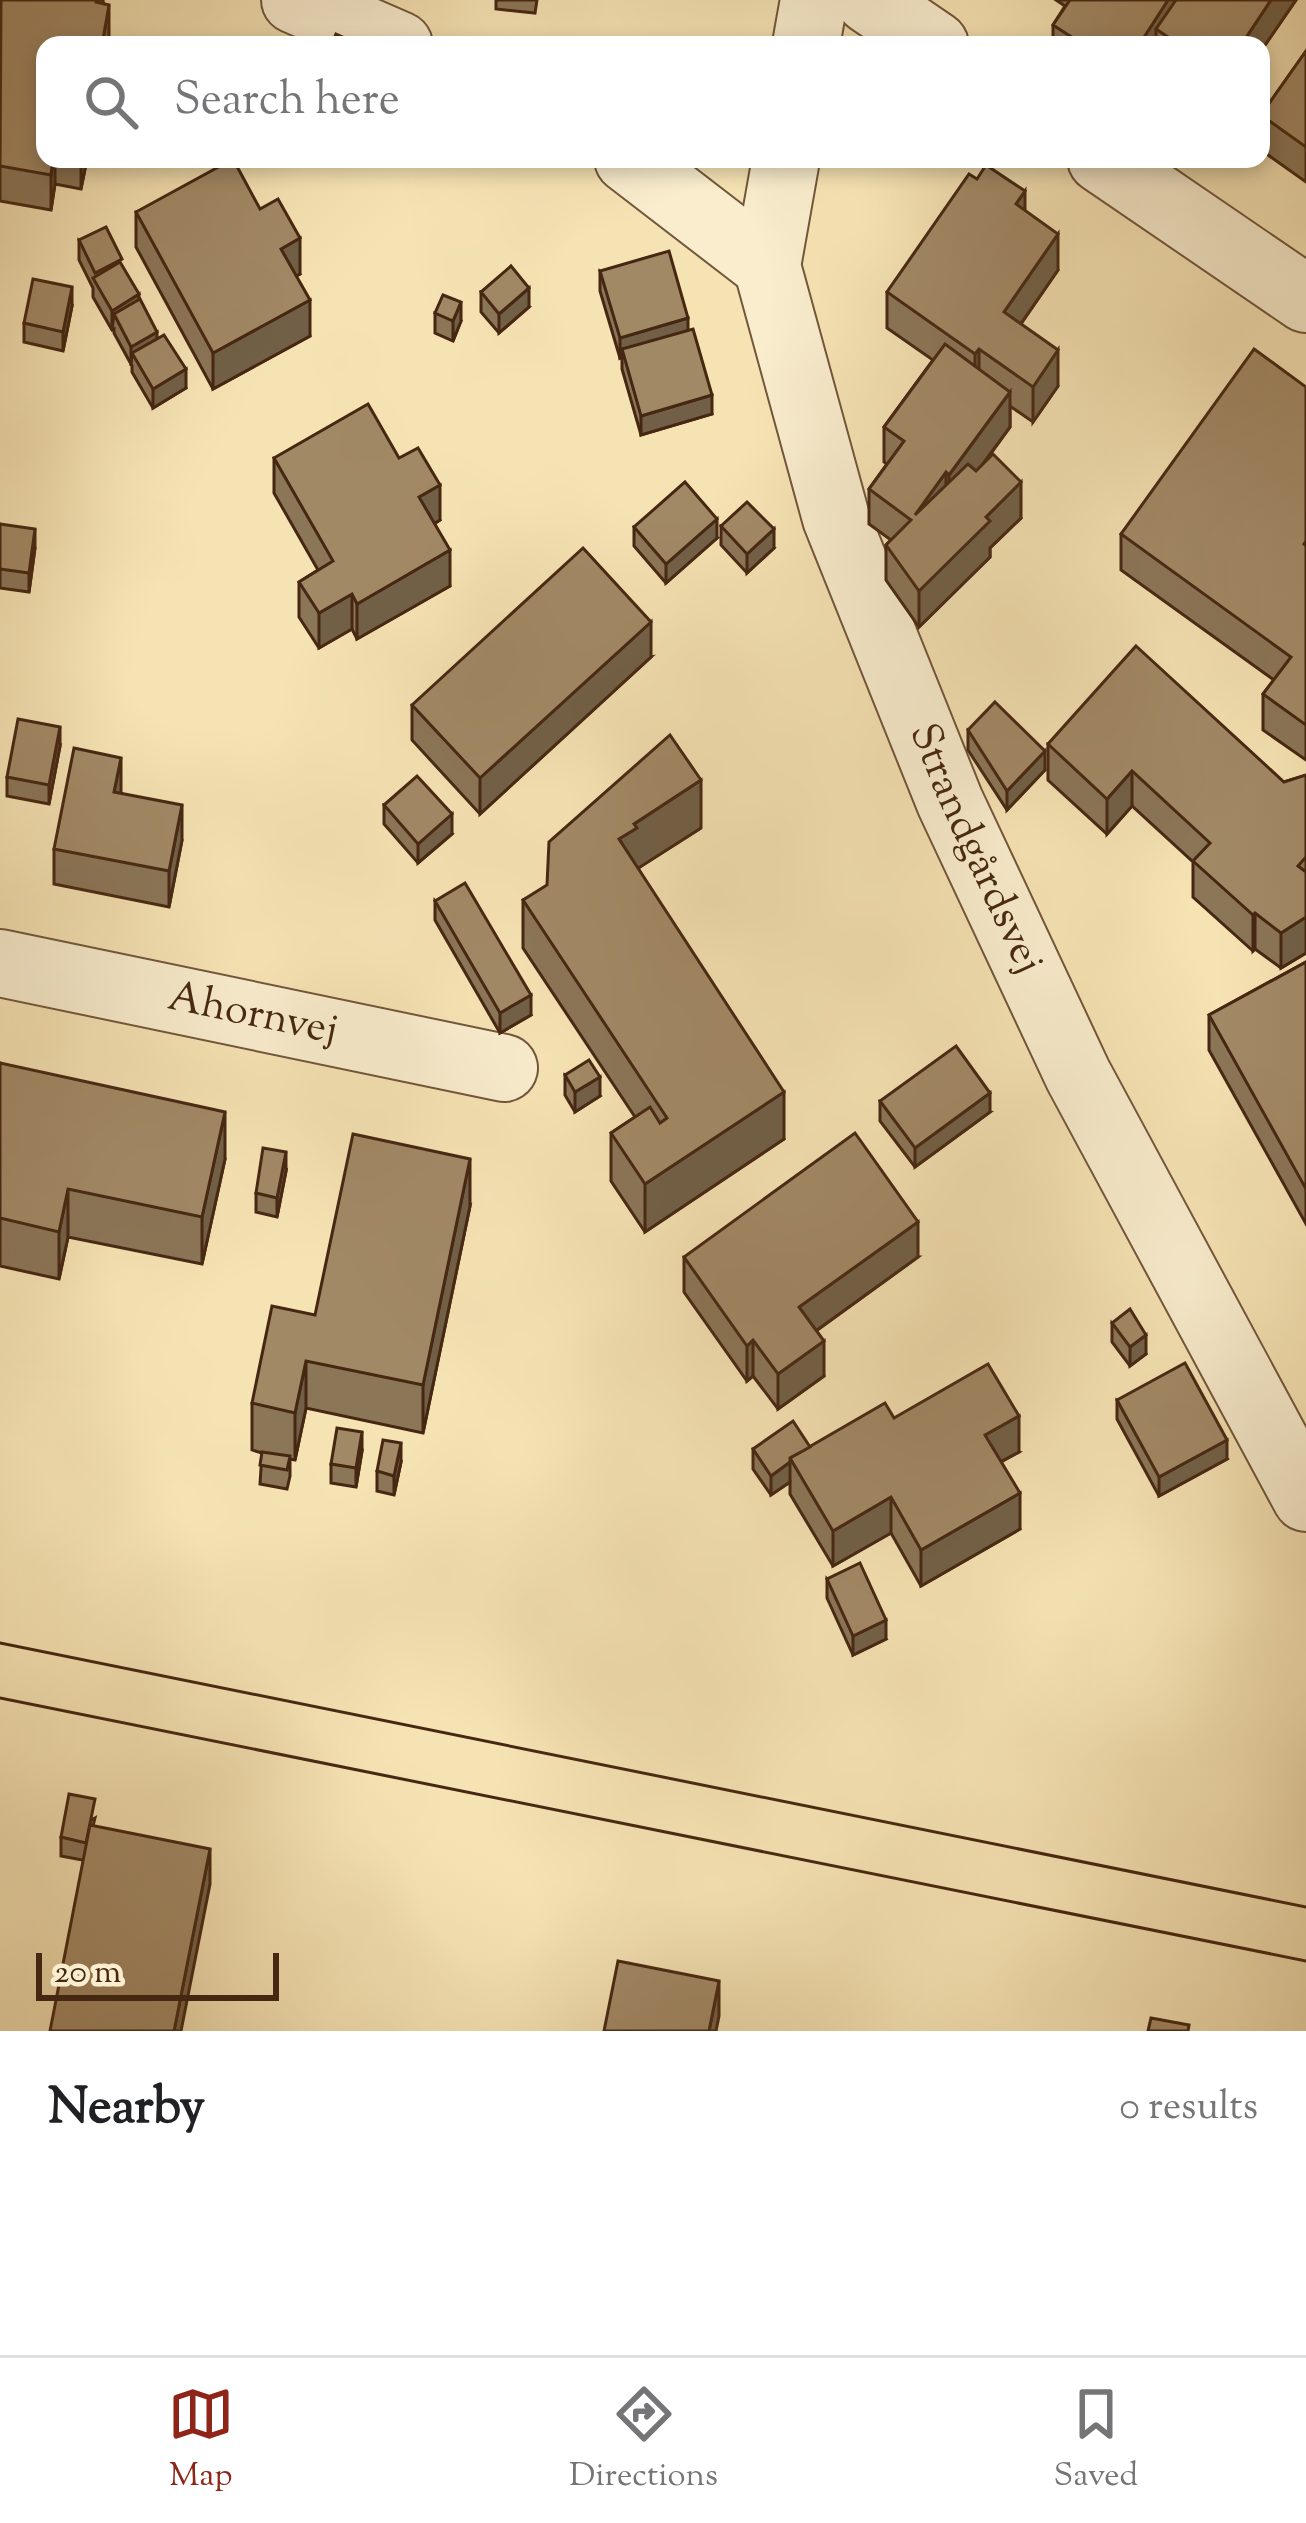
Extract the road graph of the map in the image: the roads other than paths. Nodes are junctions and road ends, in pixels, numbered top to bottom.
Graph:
1 (295, 0) edge
2 (814, 0) edge
3 (869, 0) edge
4 (378, 36) edge
5 (808, 36) edge
6 (922, 36) edge
7 (640, 168) edge
8 (784, 168) edge
9 (1114, 168) edge
10 (767, 266) junction
11 (1306, 299) edge
12 (0, 963) edge
13 (504, 1068) dead end
14 (1306, 1498) edge

1 - 4 street
2 - 5 street
3 - 6 street
7 - 10 street
8 - 10 street, Strandgårdsvej
9 - 11 street
10 - 14 street, Strandgårdsvej
12 - 13 street, Ahornvej

